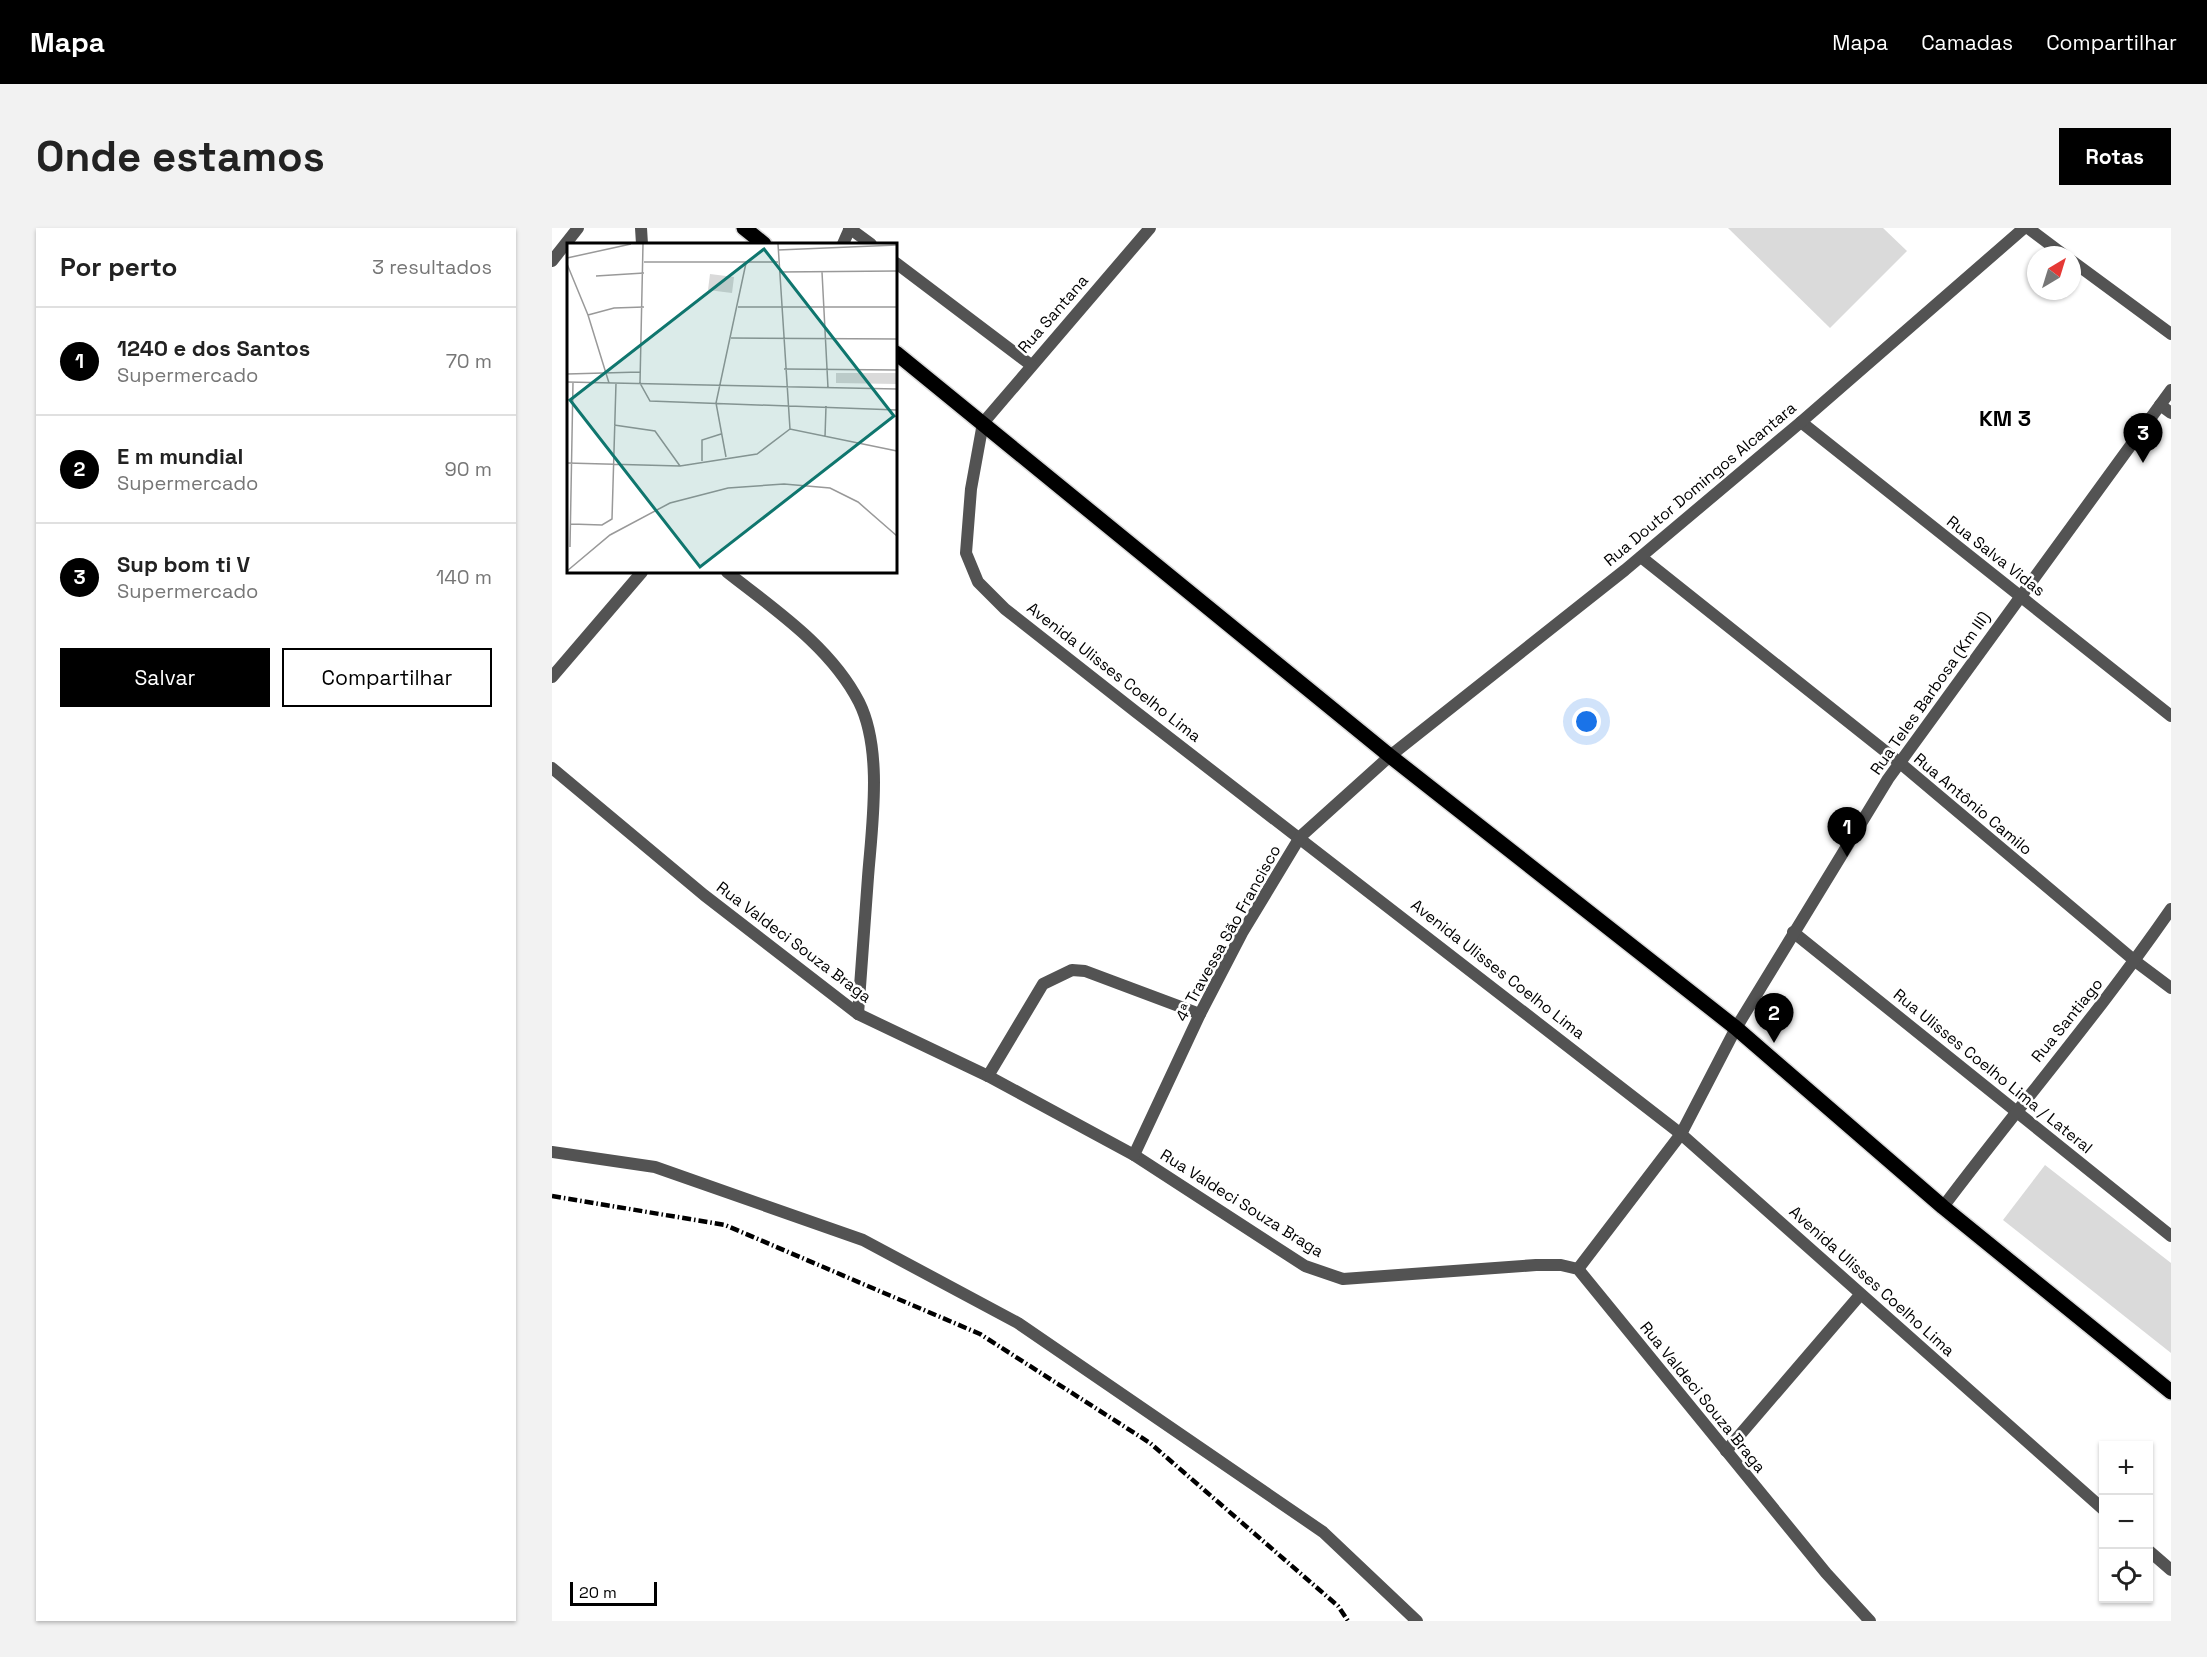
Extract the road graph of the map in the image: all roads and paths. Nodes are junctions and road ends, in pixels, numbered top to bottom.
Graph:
1 (578, 228) edge
2 (641, 228) edge
3 (744, 228) edge
4 (850, 228) edge
5 (1150, 228) edge
6 (2026, 228) edge
7 (642, 243) edge
8 (763, 243) edge
9 (843, 243) edge
10 (870, 243) edge
11 (2051, 246) edge
12 (552, 261) edge
13 (897, 264) edge
14 (2081, 268) edge
15 (2171, 334) edge
16 (897, 354) edge
17 (1031, 365) junction
18 (2171, 390) edge
19 (2160, 405) junction
20 (2171, 413) edge
21 (1801, 422) junction
22 (983, 423) junction
23 (1641, 557) junction
24 (641, 573) edge
25 (728, 573) edge
26 (2019, 596) junction
27 (552, 676) edge
28 (2171, 716) edge
29 (1390, 756) junction
30 (1899, 763) junction
31 (552, 768) edge
32 (1300, 837) junction
33 (2171, 909) edge
34 (1793, 932) junction
35 (2135, 961) junction
36 (2171, 988) edge
37 (858, 1014) junction
38 (1200, 1014) junction
39 (1736, 1028) junction
40 (988, 1076) junction
41 (2016, 1110) junction
42 (1681, 1134) junction
43 (552, 1152) edge
44 (1134, 1155) junction
45 (1943, 1207) junction
46 (2171, 1236) edge
47 (1578, 1269) junction
48 (1860, 1295) junction
49 (2171, 1392) edge
50 (1726, 1451) junction
51 (2099, 1506) edge
52 (2153, 1554) edge
53 (2171, 1570) edge
54 (1417, 1621) edge
55 (1870, 1621) edge

1 - 12 street
2 - 7 street
3 - 8 main road
4 - 9 street
4 - 10 street
5 - 17 street, Rua Santana
6 - 11 street
6 - 21 street, Rua Doutor Domingos Alcantara
13 - 17 street
14 - 15 street
16 - 22 main road
17 - 22 street, Rua Santana
18 - 19 street, Rua Teles Barbosa (Km III)
19 - 20 street
19 - 26 street, Rua Teles Barbosa (Km III)
21 - 23 street, Rua Doutor Domingos Alcantara
21 - 26 street, Rua Salva Vidas
22 - 29 main road
22 - 32 street, Avenida Ulisses Coelho Lima
23 - 29 street, Rua Doutor Domingos Alcantara
23 - 30 street, Rua Antônio Camilo
24 - 27 street
25 - 37 street
26 - 28 street, Rua Salva Vidas
26 - 30 street, Rua Teles Barbosa (Km III)
29 - 32 street, 4ª Travessa São Francisco
29 - 39 main road
30 - 34 street, Rua Teles Barbosa (Km III)
30 - 35 street, Rua Antônio Camilo
31 - 37 street, Rua Valdeci Souza Braga
32 - 38 street, 4ª Travessa São Francisco
32 - 42 street, Avenida Ulisses Coelho Lima
33 - 35 street, Rua Santiago
34 - 39 street, Rua Teles Barbosa (Km III)
34 - 41 street, Rua Ulisses Coelho Lima / Lateral
35 - 36 street, Rua Antônio Camilo
35 - 41 street, Rua Santiago
37 - 40 street, Rua Valdeci Souza Braga
38 - 40 street
38 - 44 street, 4ª Travessa São Francisco
39 - 42 street, Rua Teles Barbosa (Km III)
39 - 45 main road
40 - 44 street, Rua Valdeci Souza Braga
41 - 45 street, Rua Santiago
41 - 46 street, Rua Ulisses Coelho Lima / Lateral
42 - 47 street, Rua Teles Barbosa (Km III)
42 - 48 street, Avenida Ulisses Coelho Lima
43 - 54 street
44 - 47 street, Rua Valdeci Souza Braga
45 - 49 main road
47 - 50 street, Rua Valdeci Souza Braga
48 - 50 street
48 - 51 street, Avenida Ulisses Coelho Lima
50 - 55 street, Rua Valdeci Souza Braga
52 - 53 street

